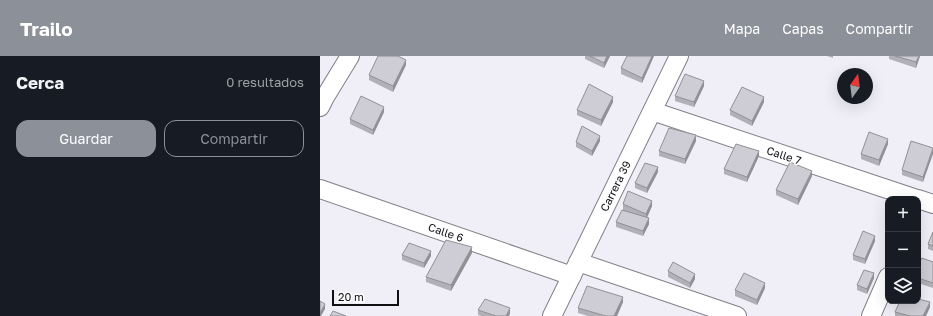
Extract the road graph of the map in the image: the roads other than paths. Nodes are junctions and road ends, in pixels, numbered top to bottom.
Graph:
1 (350, 56) edge
2 (678, 56) edge
3 (322, 100) edge
4 (652, 111) junction
5 (320, 189) edge
6 (903, 196) edge
7 (575, 269) junction
8 (885, 284) edge
9 (552, 316) edge
10 (737, 316) edge
11 (871, 316) edge

1 - 3 street
2 - 4 street, Carrera 39
4 - 6 street, Calle 7
4 - 7 street, Carrera 39
5 - 7 street, Calle 6
7 - 9 street, Carrera 39
7 - 10 street, Calle 6
8 - 11 street

